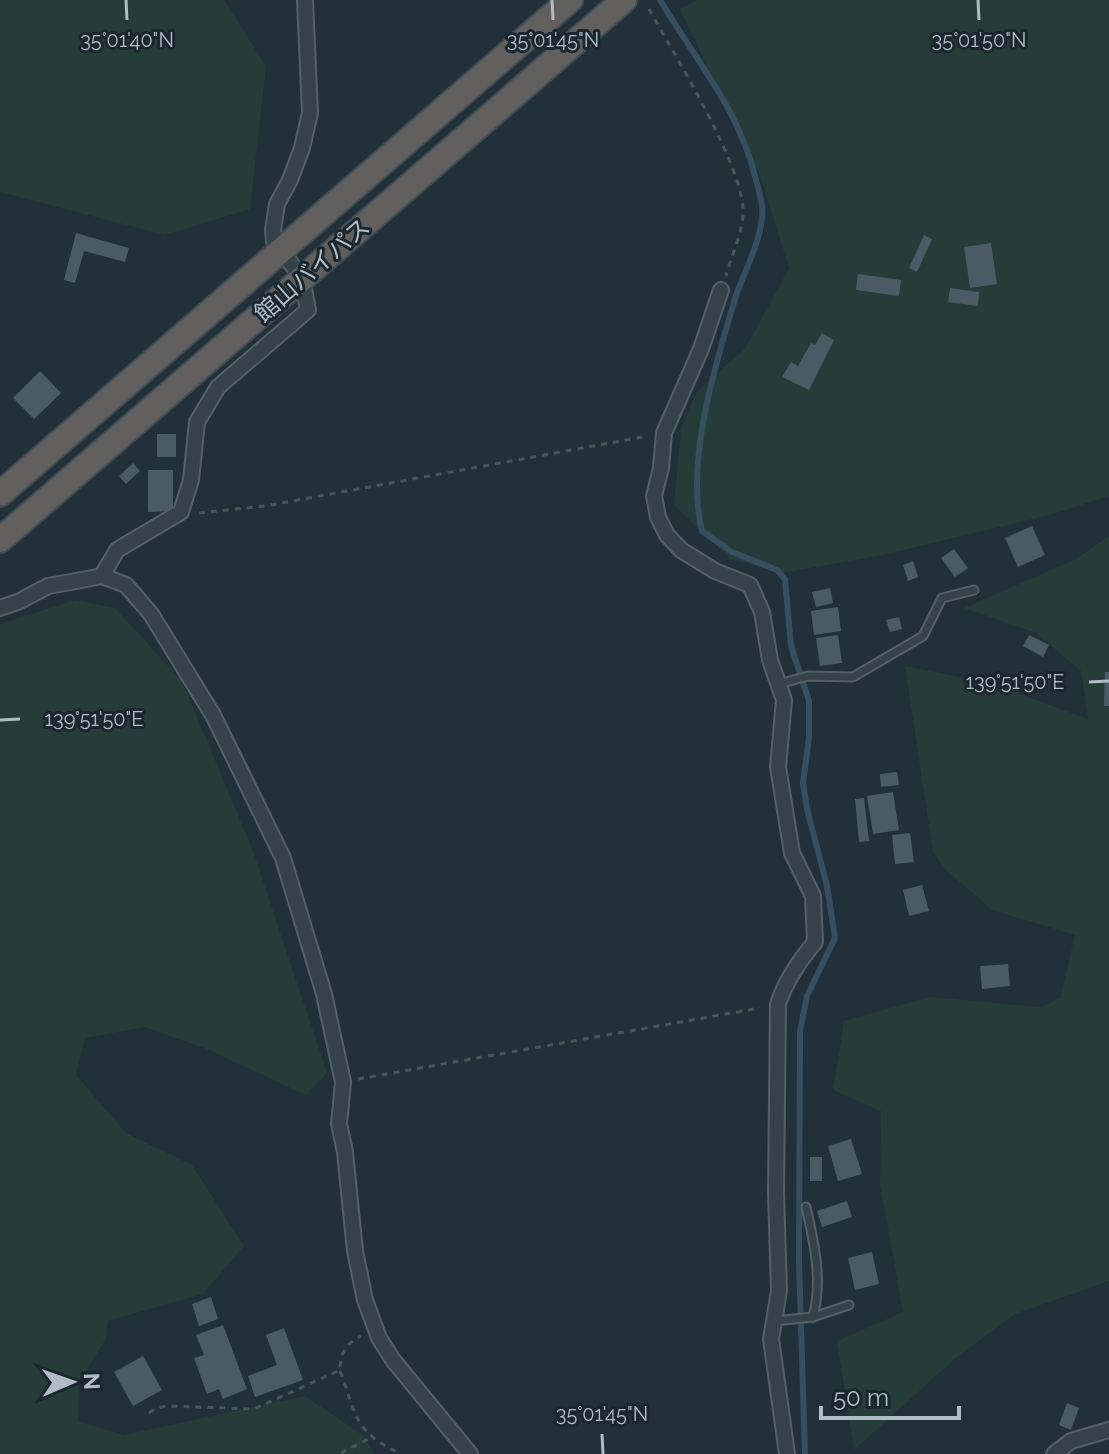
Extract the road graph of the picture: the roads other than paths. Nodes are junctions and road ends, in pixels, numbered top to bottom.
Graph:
1 (305, 0) edge
2 (570, 0) edge
3 (620, 4) edge
4 (280, 250) junction
5 (302, 278) junction
6 (721, 290) road end
7 (0, 494) edge
8 (0, 540) edge
9 (102, 576) junction
10 (974, 590) dead end
11 (0, 608) edge
12 (784, 684) junction
13 (806, 1207) dead end
14 (849, 1305) dead end
15 (810, 1318) junction
16 (781, 1320) junction
17 (1109, 1430) edge
18 (470, 1454) edge
19 (787, 1454) edge
20 (1054, 1454) edge

1 - 4 street
2 - 4 highway, 館山バイパス
3 - 5 highway, 館山バイパス
4 - 5 street
4 - 7 highway, 館山バイパス
5 - 8 highway, 館山バイパス
5 - 9 street
6 - 12 street
9 - 11 street
9 - 18 street
10 - 12 lane
12 - 16 street
13 - 15 lane
14 - 15 lane
15 - 16 lane
16 - 19 street
17 - 20 street

